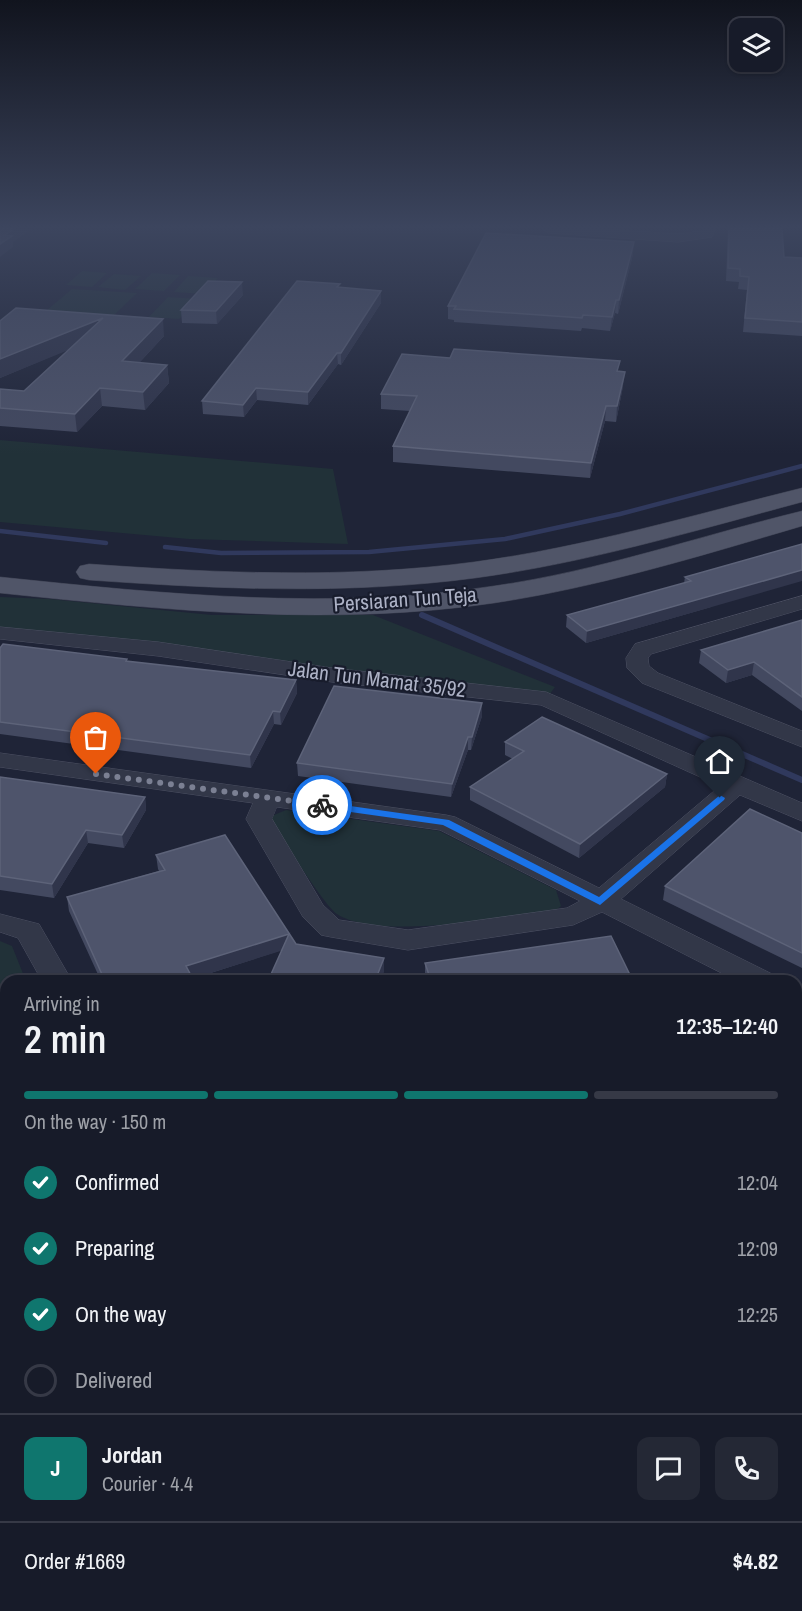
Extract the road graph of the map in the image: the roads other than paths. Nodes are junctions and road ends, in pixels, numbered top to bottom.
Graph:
1 (802, 495) edge
2 (802, 518) edge
3 (0, 566) edge
4 (0, 585) edge
5 (802, 602) edge
6 (0, 633) edge
7 (802, 740) edge
8 (0, 760) edge
9 (737, 784) junction
10 (268, 798) junction
11 (802, 813) edge
12 (600, 902) junction
13 (0, 923) edge
14 (54, 975) edge
15 (750, 975) edge

1 - 3 main road, Persiaran Tun Teja
2 - 4 main road, Persiaran Tun Teja
5 - 7 street
6 - 9 street, Jalan Tun Mamat 35/92
8 - 10 street
9 - 11 street, Jalan Tun Mamat 35/92
9 - 12 street
10 - 12 street
10 - 12 street
12 - 15 street
13 - 14 street

